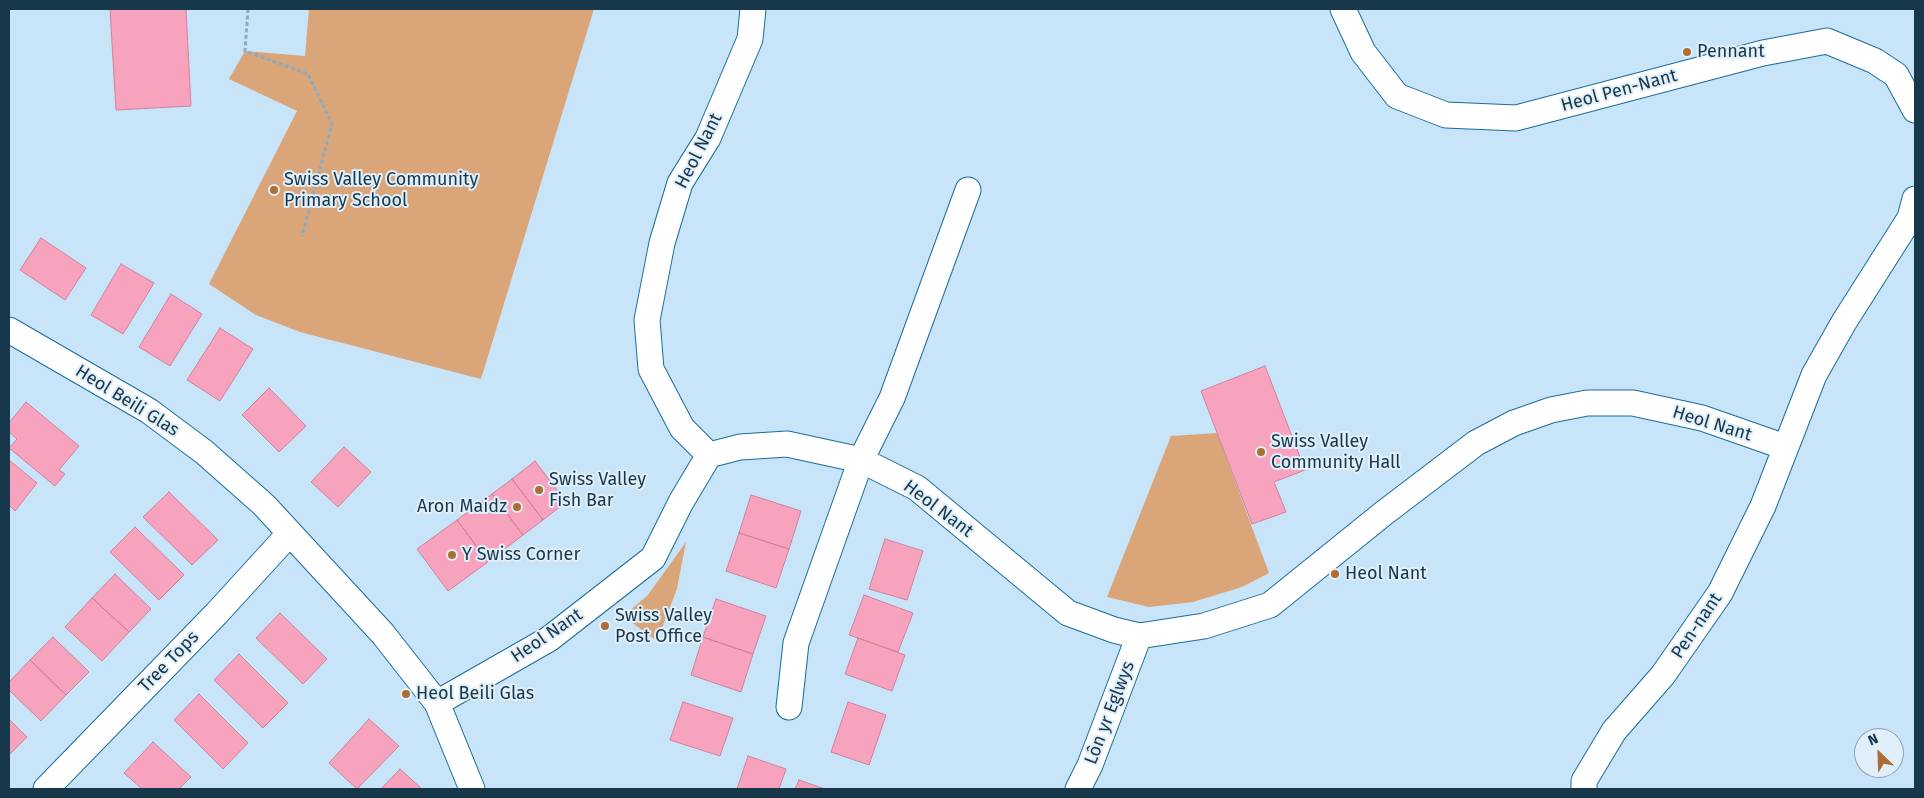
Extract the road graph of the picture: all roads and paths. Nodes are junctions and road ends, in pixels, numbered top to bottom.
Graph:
1 (248, 9) edge
2 (753, 9) edge
3 (1343, 9) edge
4 (1915, 110) edge
5 (968, 190) dead end
6 (1915, 199) edge
7 (302, 236) dead end
8 (12, 338) edge
9 (1785, 447) junction
10 (709, 456) junction
11 (861, 460) junction
12 (290, 533) junction
13 (1139, 636) junction
14 (437, 703) junction
15 (789, 707) dead end
16 (59, 784) edge
17 (472, 789) edge
18 (1078, 789) edge
19 (1584, 789) edge

1 - 7 path
2 - 10 street, Heol Nant
3 - 4 street, Heol Pen-Nant
5 - 11 street
6 - 9 street
8 - 12 street, Heol Beili Glas
9 - 13 street, Heol Nant
9 - 19 street, Pen-nant
10 - 11 street, Heol Nant
10 - 14 street, Heol Nant
11 - 13 street, Heol Nant
11 - 15 street
12 - 14 street, Heol Beili Glas
12 - 16 street, Tree Tops
13 - 18 street, Lôn yr Eglwys
14 - 17 street, Heol Beili Glas

